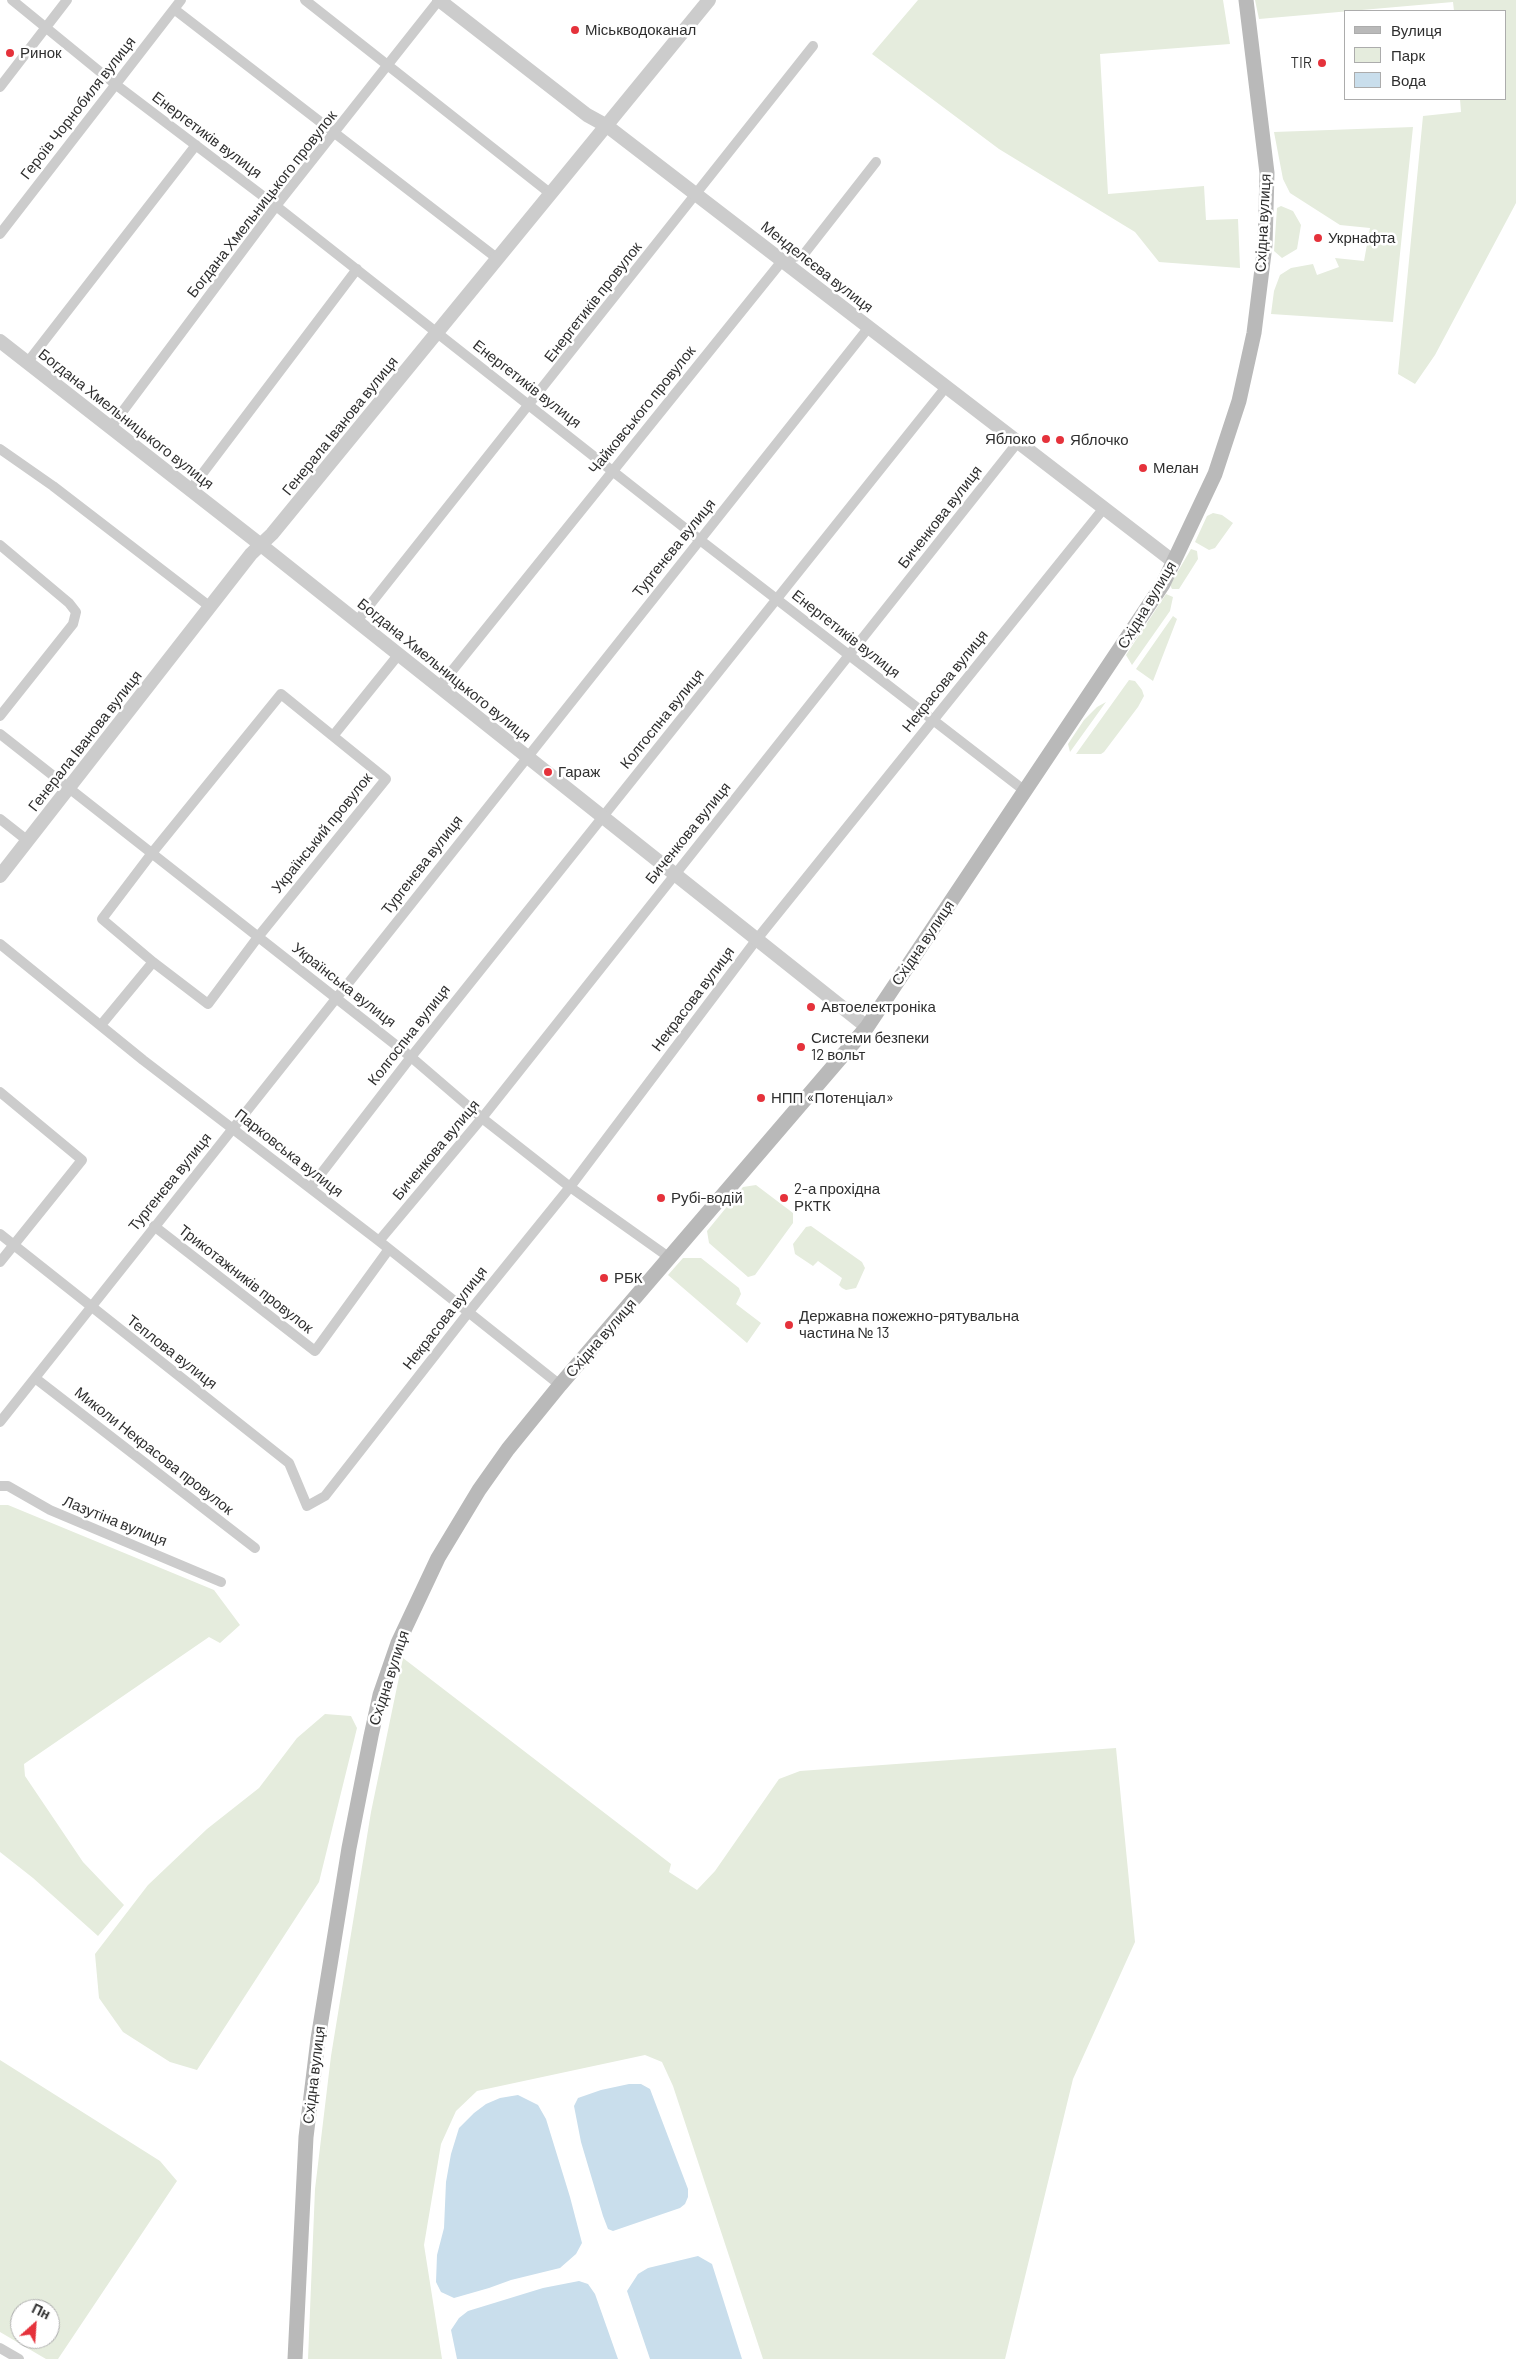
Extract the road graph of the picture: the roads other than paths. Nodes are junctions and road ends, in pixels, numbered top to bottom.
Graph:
1 (12, 0) edge
2 (67, 0) edge
3 (180, 0) edge
4 (305, 0) edge
5 (439, 0) edge
6 (709, 0) edge
7 (1246, 0) edge
8 (174, 9) junction
9 (46, 28) junction
10 (813, 46) dead end
11 (388, 66) junction
12 (115, 84) junction
13 (0, 87) edge
14 (607, 126) junction
15 (335, 133) junction
16 (196, 145) junction
17 (876, 162) dead end
18 (551, 194) junction
19 (697, 195) junction
20 (276, 206) junction
21 (0, 234) edge
22 (498, 259) junction
23 (782, 261) junction
24 (357, 269) junction
25 (869, 327) junction
26 (438, 332) junction
27 (0, 341) edge
28 (28, 363) junction
29 (946, 386) junction
30 (530, 405) junction
31 (111, 427) junction
32 (1018, 442) junction
33 (0, 449) edge
34 (612, 470) junction
35 (190, 490) junction
36 (1104, 508) junction
37 (700, 540) junction
38 (261, 544) junction
39 (0, 545) edge
40 (1174, 562) junction
41 (777, 599) junction
42 (209, 606) junction
43 (357, 621) junction
44 (399, 654) junction
45 (850, 655) junction
46 (439, 687) junction
47 (0, 716) edge
48 (934, 720) junction
49 (0, 734) edge
50 (333, 736) junction
51 (527, 757) junction
52 (69, 788) junction
53 (1026, 791) junction
54 (603, 817) junction
55 (0, 819) edge
56 (28, 841) junction
57 (152, 853) junction
58 (675, 874) junction
59 (0, 876) edge
60 (258, 936) junction
61 (756, 939) junction
62 (0, 944) edge
63 (153, 962) junction
64 (335, 998) junction
65 (101, 1025) junction
66 (866, 1027) junction
67 (411, 1057) junction
68 (0, 1092) edge
69 (482, 1118) junction
70 (232, 1128) junction
71 (570, 1186) junction
72 (310, 1188) junction
73 (154, 1226) junction
74 (0, 1234) edge
75 (379, 1242) junction
76 (14, 1245) junction
77 (389, 1249) junction
78 (670, 1258) junction
79 (0, 1262) edge
80 (90, 1306) junction
81 (468, 1313) junction
82 (35, 1378) junction
83 (560, 1385) junction
84 (0, 1422) edge
85 (0, 1486) edge
86 (307, 1506) joint
87 (255, 1548) dead end
88 (221, 1582) dead end
89 (0, 2348) edge
90 (19, 2359) edge
91 (295, 2359) edge

1 - 9 street, Енергетиків вулиця
2 - 9 street
3 - 8 street, Героїв Чорнобиля вулиця
4 - 11 street
5 - 11 street, Богдана Хмельницького провулок
5 - 14 street, Менделєєва вулиця
6 - 14 street, Генерала Іванова вулиця
7 - 40 main road, Східна вулиця
8 - 12 street, Героїв Чорнобиля вулиця
8 - 15 street
9 - 12 street, Енергетиків вулиця
9 - 13 street
10 - 19 street, Енергетиків провулок
11 - 15 street, Богдана Хмельницького провулок
11 - 18 street
12 - 16 street, Енергетиків вулиця
12 - 21 street, Героїв Чорнобиля вулиця
14 - 18 street, Генерала Іванова вулиця
14 - 19 street, Менделєєва вулиця
15 - 20 street, Богдана Хмельницького провулок
15 - 22 street
16 - 20 street, Енергетиків вулиця
16 - 28 street
17 - 23 street
18 - 22 street, Генерала Іванова вулиця
19 - 23 street, Менделєєва вулиця
19 - 30 street, Енергетиків провулок
20 - 24 street, Енергетиків вулиця
20 - 31 street, Богдана Хмельницького провулок
22 - 26 street, Генерала Іванова вулиця
23 - 25 street, Менделєєва вулиця
23 - 34 street, Чайковського провулок
24 - 26 street, Енергетиків вулиця
24 - 35 street
25 - 29 street, Менделєєва вулиця
25 - 37 street, Тургенєва вулиця
26 - 30 street, Енергетиків вулиця
26 - 38 street, Генерала Іванова вулиця
27 - 28 street, Богдана Хмельницького вулиця
28 - 31 street, Богдана Хмельницького вулиця
29 - 32 street, Менделєєва вулиця
29 - 41 street, Колгоспна вулиця
30 - 34 street, Енергетиків вулиця
30 - 43 street, Енергетиків провулок
31 - 35 street, Богдана Хмельницького вулиця
32 - 36 street, Менделєєва вулиця
32 - 45 street, Биченкова вулиця
33 - 42 street
34 - 37 street, Енергетиків вулиця
34 - 46 street, Чайковського провулок
35 - 38 street, Богдана Хмельницького вулиця
36 - 40 street, Менделєєва вулиця
36 - 48 street, Некрасова вулиця
37 - 41 street, Енергетиків вулиця
37 - 51 street, Тургенєва вулиця
38 - 42 street, Генерала Іванова вулиця
38 - 43 street, Богдана Хмельницького вулиця
39 - 47 street
40 - 53 main road, Східна вулиця
41 - 45 street, Енергетиків вулиця
41 - 54 street, Колгоспна вулиця
42 - 52 street, Генерала Іванова вулиця
43 - 44 street, Богдана Хмельницького вулиця
44 - 46 street, Богдана Хмельницького вулиця
44 - 50 street
45 - 48 street, Енергетиків вулиця
45 - 58 street, Биченкова вулиця
46 - 51 street, Богдана Хмельницького вулиця
48 - 53 street, Енергетиків вулиця
48 - 61 street, Некрасова вулиця
49 - 52 street, Українська вулиця
50 - 57 street, Український провулок
50 - 60 street, Український провулок
51 - 54 street, Богдана Хмельницького вулиця
51 - 64 street, Тургенєва вулиця
52 - 56 street, Генерала Іванова вулиця
52 - 57 street, Українська вулиця
53 - 66 main road, Східна вулиця
54 - 58 street, Богдана Хмельницького вулиця
54 - 67 street, Колгоспна вулиця
55 - 56 street
56 - 59 street, Генерала Іванова вулиця
57 - 60 street, Українська вулиця
57 - 63 street, Український провулок
58 - 61 street, Богдана Хмельницького вулиця
58 - 69 street, Биченкова вулиця
60 - 63 street, Український провулок
60 - 64 street, Українська вулиця
61 - 66 street, Богдана Хмельницького вулиця
61 - 71 street, Некрасова вулиця
62 - 65 street, Парковська вулиця
63 - 65 street
64 - 67 street, Українська вулиця
64 - 70 street, Тургенєва вулиця
65 - 70 street, Парковська вулиця
66 - 78 main road, Східна вулиця
67 - 69 street, Українська вулиця
67 - 72 street, Колгоспна вулиця
68 - 76 street
69 - 71 street, Українська вулиця
69 - 75 street, Биченкова вулиця
70 - 72 street, Парковська вулиця
70 - 73 street, Тургенєва вулиця
71 - 78 street, Українська вулиця
71 - 81 street, Некрасова вулиця
72 - 75 street, Парковська вулиця
73 - 77 street, Трикотажників провулок
73 - 80 street, Тургенєва вулиця
74 - 76 street, Теплова вулиця
75 - 77 street, Парковська вулиця
76 - 79 street
76 - 80 street, Теплова вулиця
77 - 81 street, Парковська вулиця
78 - 83 main road, Східна вулиця
80 - 82 street, Тургенєва вулиця
80 - 86 street, Теплова вулиця
81 - 83 street, Парковська вулиця
81 - 86 street, Некрасова вулиця
82 - 84 street, Тургенєва вулиця
82 - 87 street, Миколи Некрасова провулок
83 - 91 main road, Східна вулиця
85 - 88 street, Лазутіна вулиця
89 - 90 street

